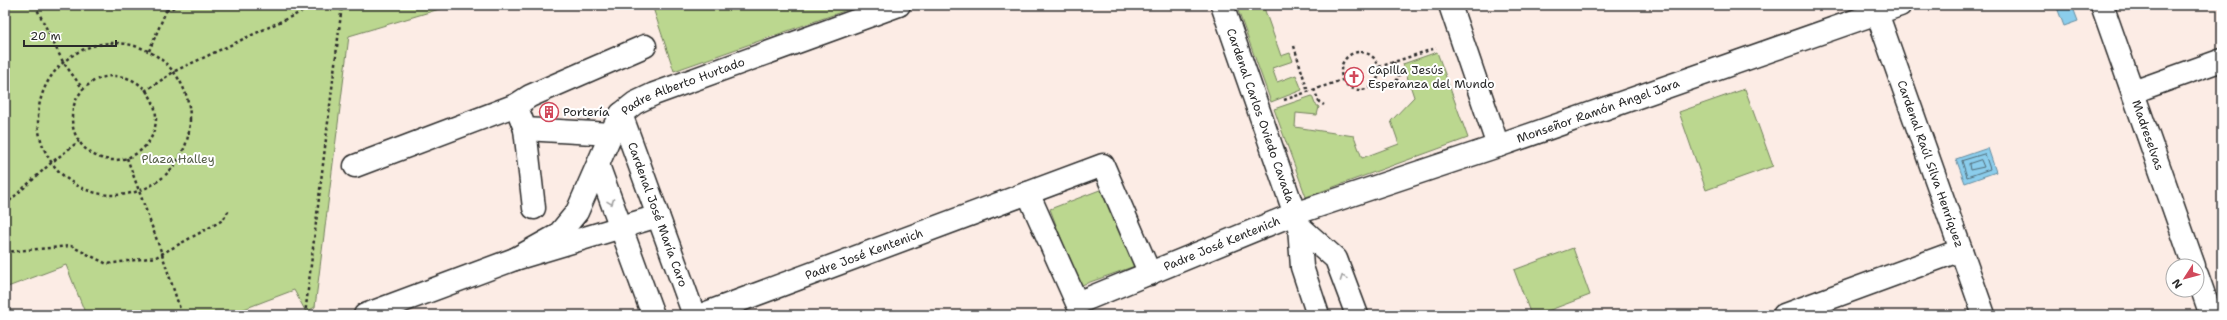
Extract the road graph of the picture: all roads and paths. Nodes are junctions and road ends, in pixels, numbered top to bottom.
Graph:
1 (35, 5) edge
2 (163, 5) edge
3 (179, 5) edge
4 (316, 5) edge
5 (342, 5) edge
6 (899, 5) edge
7 (1222, 5) edge
8 (1450, 5) edge
9 (1900, 5) edge
10 (2102, 5) edge
11 (166, 11) junction
12 (1877, 13) junction
13 (1462, 41) junction
14 (645, 46) dead end
15 (1294, 46) dead end
16 (149, 51) junction
17 (2222, 60) edge
18 (63, 62) junction
19 (1394, 62) junction
20 (1379, 67) junction
21 (175, 71) junction
22 (1342, 80) junction
23 (1396, 82) dead end
24 (83, 89) junction
25 (1314, 89) junction
26 (145, 91) junction
27 (1308, 92) junction
28 (2133, 92) junction
29 (516, 105) junction
30 (1324, 105) dead end
31 (1258, 108) junction
32 (621, 114) junction
33 (525, 129) junction
34 (611, 134) junction
35 (79, 141) junction
36 (1498, 146) junction
37 (127, 158) junction
38 (51, 163) junction
39 (598, 165) junction
40 (355, 166) dead end
41 (139, 192) junction
42 (1028, 193) junction
43 (5, 205) edge
44 (534, 208) dead end
45 (229, 210) dead end
46 (658, 216) junction
47 (1297, 220) junction
48 (620, 226) junction
49 (1961, 250) junction
50 (5, 252) edge
51 (162, 254) junction
52 (2191, 258) edge
53 (515, 259) junction
54 (1150, 274) junction
55 (2205, 298) edge
56 (182, 315) edge
57 (305, 315) edge
58 (365, 315) edge
59 (653, 315) edge
60 (694, 315) edge
61 (701, 315) edge
62 (1318, 315) edge
63 (1357, 315) edge
64 (1784, 315) edge
65 (1984, 315) edge
66 (2211, 315) edge

1 - 18 path
2 - 11 path
3 - 11 path
4 - 21 path
5 - 57 path
6 - 32 street, Padre Alberto Hurtado
7 - 31 street, Cardenal Carlos Oviedo Cavada
8 - 13 street
9 - 12 street, Monseñor Ramón Angel Jara
10 - 28 street, Madreselvas
11 - 16 path
12 - 36 street, Monseñor Ramón Angel Jara
12 - 49 street, Cardenal Raúl Silva Henríquez
13 - 19 path
13 - 36 street
14 - 29 street
15 - 27 path
16 - 18 path
16 - 21 path
17 - 28 street
18 - 24 path
18 - 38 path
19 - 20 path
19 - 23 path
20 - 22 path
20 - 22 path
21 - 26 path
21 - 41 path
22 - 25 path
24 - 26 path
24 - 35 path
25 - 27 path
25 - 30 path
26 - 37 path
27 - 31 path
28 - 52 street, Madreselvas
29 - 33 street
29 - 40 street
31 - 47 street, Cardenal Carlos Oviedo Cavada
32 - 34 street, Padre Alberto Hurtado
32 - 46 street, Cardenal José María Caro
33 - 34 street
33 - 44 street
34 - 39 street, Padre Alberto Hurtado
35 - 37 path
35 - 38 path
36 - 47 street, Monseñor Ramón Angel Jara
37 - 41 path
38 - 41 path
38 - 43 path
39 -> 48 street
39 - 53 street, Padre Alberto Hurtado
41 - 51 path
42 - 54 street, Padre José Kentenich
42 - 54 street, Padre José Kentenich
42 - 61 street, Padre José Kentenich
45 - 51 path
46 - 48 street, Padre Alberto Hurtado
46 - 60 street, Cardenal José María Caro
47 - 54 street, Padre José Kentenich
47 - 62 street, Cardenal Carlos Oviedo Cavada
63 -> 47 street
48 - 53 street, Padre Alberto Hurtado
48 - 59 street
49 - 64 street
49 - 65 street, Cardenal Raúl Silva Henríquez
50 - 51 path
51 - 56 path
53 - 58 street, Padre Alberto Hurtado
55 - 66 street

